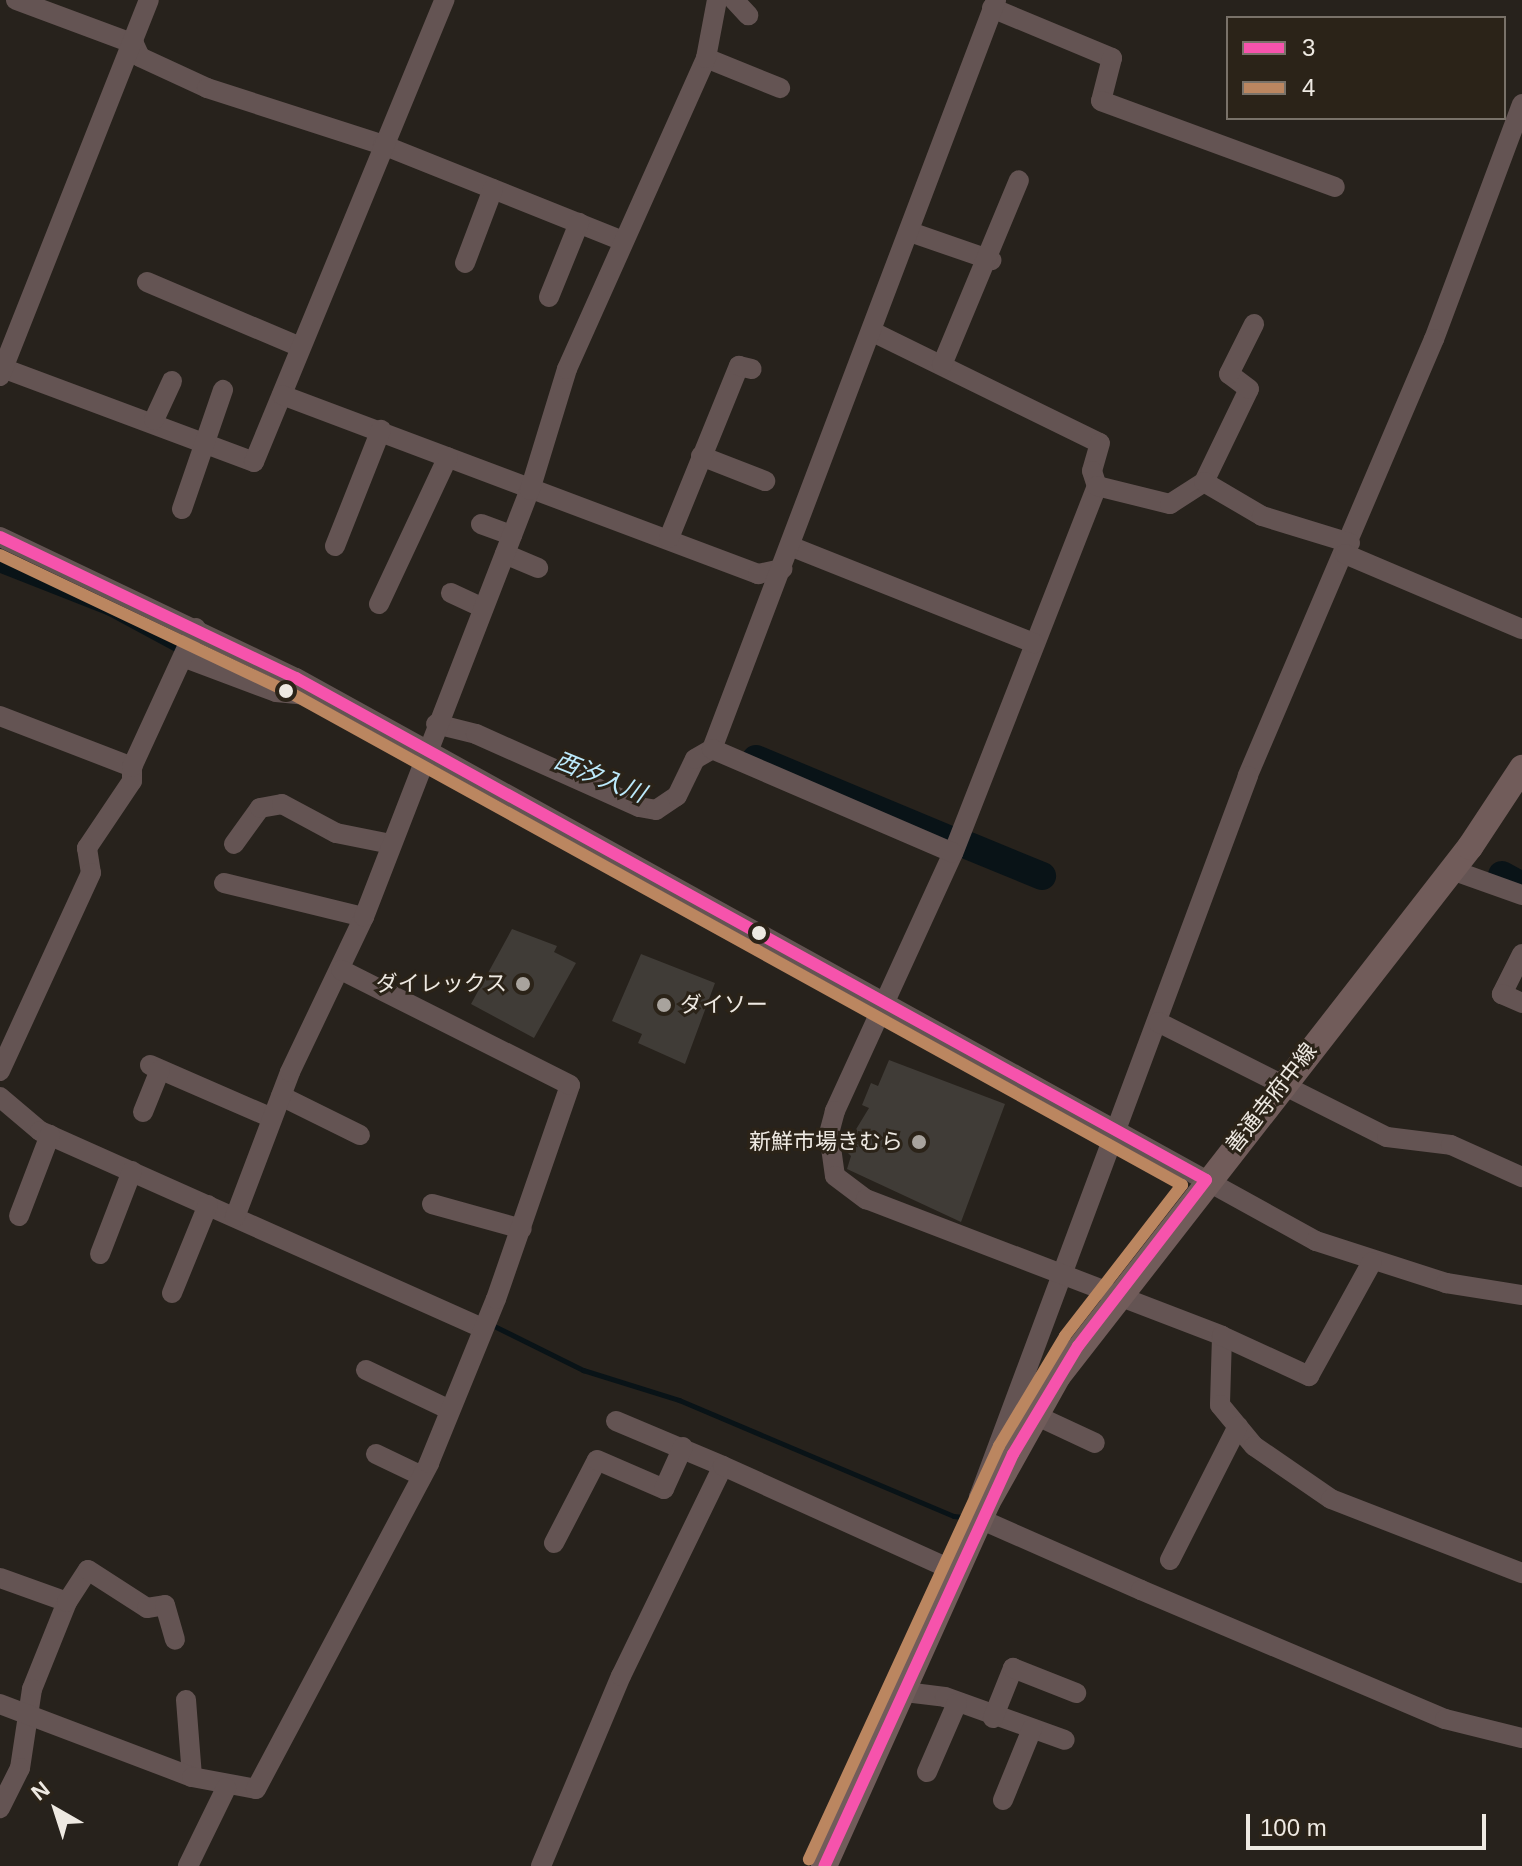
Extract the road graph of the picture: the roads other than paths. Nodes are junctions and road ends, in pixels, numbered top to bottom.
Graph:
1 (16, 0) edge
2 (149, 0) edge
3 (444, 0) edge
4 (717, 0) edge
5 (994, 4) edge
6 (134, 44) junction
7 (706, 58) junction
8 (780, 88) dead end
9 (1522, 104) edge
10 (383, 145) junction
11 (1019, 180) dead end
12 (1335, 187) dead end
13 (493, 189) junction
14 (579, 223) junction
15 (913, 233) junction
16 (620, 240) junction
17 (991, 260) junction
18 (465, 263) dead end
19 (147, 282) dead end
20 (549, 297) dead end
21 (1254, 324) dead end
22 (875, 333) junction
23 (298, 346) junction
24 (942, 365) junction
25 (752, 369) dead end
26 (1, 370) edge
27 (172, 381) dead end
28 (223, 390) dead end
29 (282, 395) junction
30 (154, 420) junction
31 (381, 430) junction
32 (202, 440) junction
33 (701, 456) junction
34 (448, 457) junction
35 (765, 480) dead end
36 (1204, 482) junction
37 (1097, 486) junction
38 (530, 490) junction
39 (182, 509) dead end
40 (481, 524) dead end
41 (0, 537) edge
42 (669, 538) junction
43 (509, 544) junction
44 (335, 546) dead end
45 (790, 546) junction
46 (1348, 549) junction
47 (538, 568) dead end
48 (782, 569) junction
49 (451, 593) dead end
50 (379, 604) dead end
51 (483, 608) junction
52 (1522, 629) edge
53 (190, 643) junction
54 (1034, 643) junction
55 (330, 697) junction
56 (0, 716) edge
57 (436, 724) junction
58 (712, 749) junction
59 (425, 751) junction
60 (132, 767) junction
61 (1522, 768) edge
62 (234, 844) dead end
63 (391, 844) junction
64 (953, 853) junction
65 (1452, 870) junction
66 (224, 883) dead end
67 (1522, 895) edge
68 (364, 917) junction
69 (1522, 954) edge
70 (341, 970) junction
71 (1522, 1003) edge
72 (887, 1004) junction
73 (1158, 1022) junction
74 (0, 1071) edge
75 (1280, 1087) junction
76 (281, 1096) junction
77 (0, 1097) edge
78 (143, 1112) dead end
79 (272, 1118) junction
80 (1118, 1132) junction
81 (50, 1135) junction
82 (360, 1135) dead end
83 (132, 1171) junction
84 (1522, 1177) edge
85 (1206, 1180) junction
86 (432, 1204) dead end
87 (208, 1205) junction
88 (19, 1216) dead end
89 (235, 1217) junction
90 (522, 1229) junction
91 (100, 1254) dead end
92 (1372, 1262) junction
93 (1057, 1274) junction
94 (172, 1293) dead end
95 (1117, 1294) junction
96 (1522, 1295) edge
97 (483, 1328) junction
98 (1222, 1336) junction
99 (366, 1370) dead end
100 (450, 1410) junction
101 (1035, 1415) junction
102 (616, 1421) dead end
103 (1238, 1426) junction
104 (1095, 1443) dead end
105 (683, 1447) junction
106 (376, 1454) dead end
107 (723, 1466) junction
108 (422, 1476) junction
109 (980, 1519) junction
110 (554, 1543) dead end
111 (1170, 1560) dead end
112 (957, 1572) junction
113 (1522, 1573) edge
114 (0, 1578) edge
115 (67, 1602) junction
116 (175, 1640) dead end
117 (905, 1692) junction
118 (1076, 1693) dead end
119 (186, 1700) dead end
120 (957, 1703) junction
121 (0, 1704) edge
122 (30, 1717) junction
123 (993, 1718) junction
124 (1032, 1729) junction
125 (1522, 1738) edge
126 (1065, 1740) dead end
127 (927, 1772) dead end
128 (192, 1777) junction
129 (226, 1788) junction
130 (1003, 1800) dead end
131 (0, 1808) edge
132 (188, 1866) edge
133 (541, 1866) edge
134 (824, 1866) edge

1 - 6 street
2 - 6 street
3 - 10 street
4 - 7 street
5 - 12 street
5 - 15 street
6 - 10 street
6 - 26 street
7 - 8 street
7 - 16 street
9 - 46 street
10 - 13 street
10 - 23 street
11 - 17 street
13 - 14 street
13 - 18 street
14 - 16 street
14 - 20 street
15 - 17 street
15 - 22 street
16 - 38 street
17 - 24 street
19 - 23 street
21 - 36 street
22 - 24 street
22 - 45 street
23 - 29 street
24 - 37 street
25 - 33 street
26 - 30 street
27 - 30 street
28 - 32 street
29 - 31 street
29 - 32 street
30 - 32 street
31 - 34 street
31 - 44 street
32 - 39 street
33 - 35 street
33 - 42 street
34 - 38 street
34 - 50 street
36 - 37 street
36 - 46 street
37 - 54 street
38 - 42 street
38 - 43 street
40 - 43 street
41 - 53 street
42 - 48 street
43 - 47 street
43 - 51 street
45 - 48 street
45 - 54 street
46 - 52 street
46 - 73 street
48 - 58 street
49 - 51 street
51 - 57 street
53 - 55 street
53 - 55 street
53 - 60 street
54 - 64 street
55 - 59 street
56 - 60 street
57 - 58 street
57 - 59 street
58 - 64 street
59 - 63 street
59 - 72 street
60 - 74 street
61 - 65 main road, 善通寺府中線
62 - 63 street
63 - 68 street
64 - 72 street
65 - 67 street
65 - 75 main road, 善通寺府中線
66 - 68 street
68 - 70 street
69 - 71 street
70 - 76 street
70 - 90 street
72 - 80 street
72 - 93 street
73 - 75 street
73 - 80 street
75 - 84 street
75 - 85 main road, 善通寺府中線
76 - 79 street
76 - 82 street
77 - 81 street
78 - 79 street
79 - 89 street
80 - 85 street
80 - 93 street
81 - 83 street
81 - 88 street
83 - 87 street
83 - 91 street
85 - 92 street
85 - 95 main road, 善通寺府中線
86 - 90 street
87 - 89 street
87 - 94 street
89 - 97 street
90 - 97 street
92 - 96 street
92 - 98 street
93 - 95 street
93 - 109 street
95 - 98 street
95 - 101 main road, 善通寺府中線
97 - 100 street
98 - 103 street
99 - 100 street
100 - 108 street
101 - 104 street
101 - 109 main road, 善通寺府中線
102 - 105 street
103 - 111 street
103 - 113 street
105 - 107 street
105 - 110 street
106 - 108 street
107 - 112 street
107 - 133 street
108 - 129 street
109 - 112 main road, 善通寺府中線
109 - 125 street
112 - 117 main road, 善通寺府中線
114 - 115 street
115 - 116 street
115 - 122 street
117 - 120 street
117 - 134 main road, 善通寺府中線
118 - 123 street
119 - 128 street
120 - 123 street
120 - 127 street
121 - 122 street
122 - 128 street
122 - 131 street
123 - 124 street
124 - 126 street
124 - 130 street
128 - 129 street
129 - 132 street

